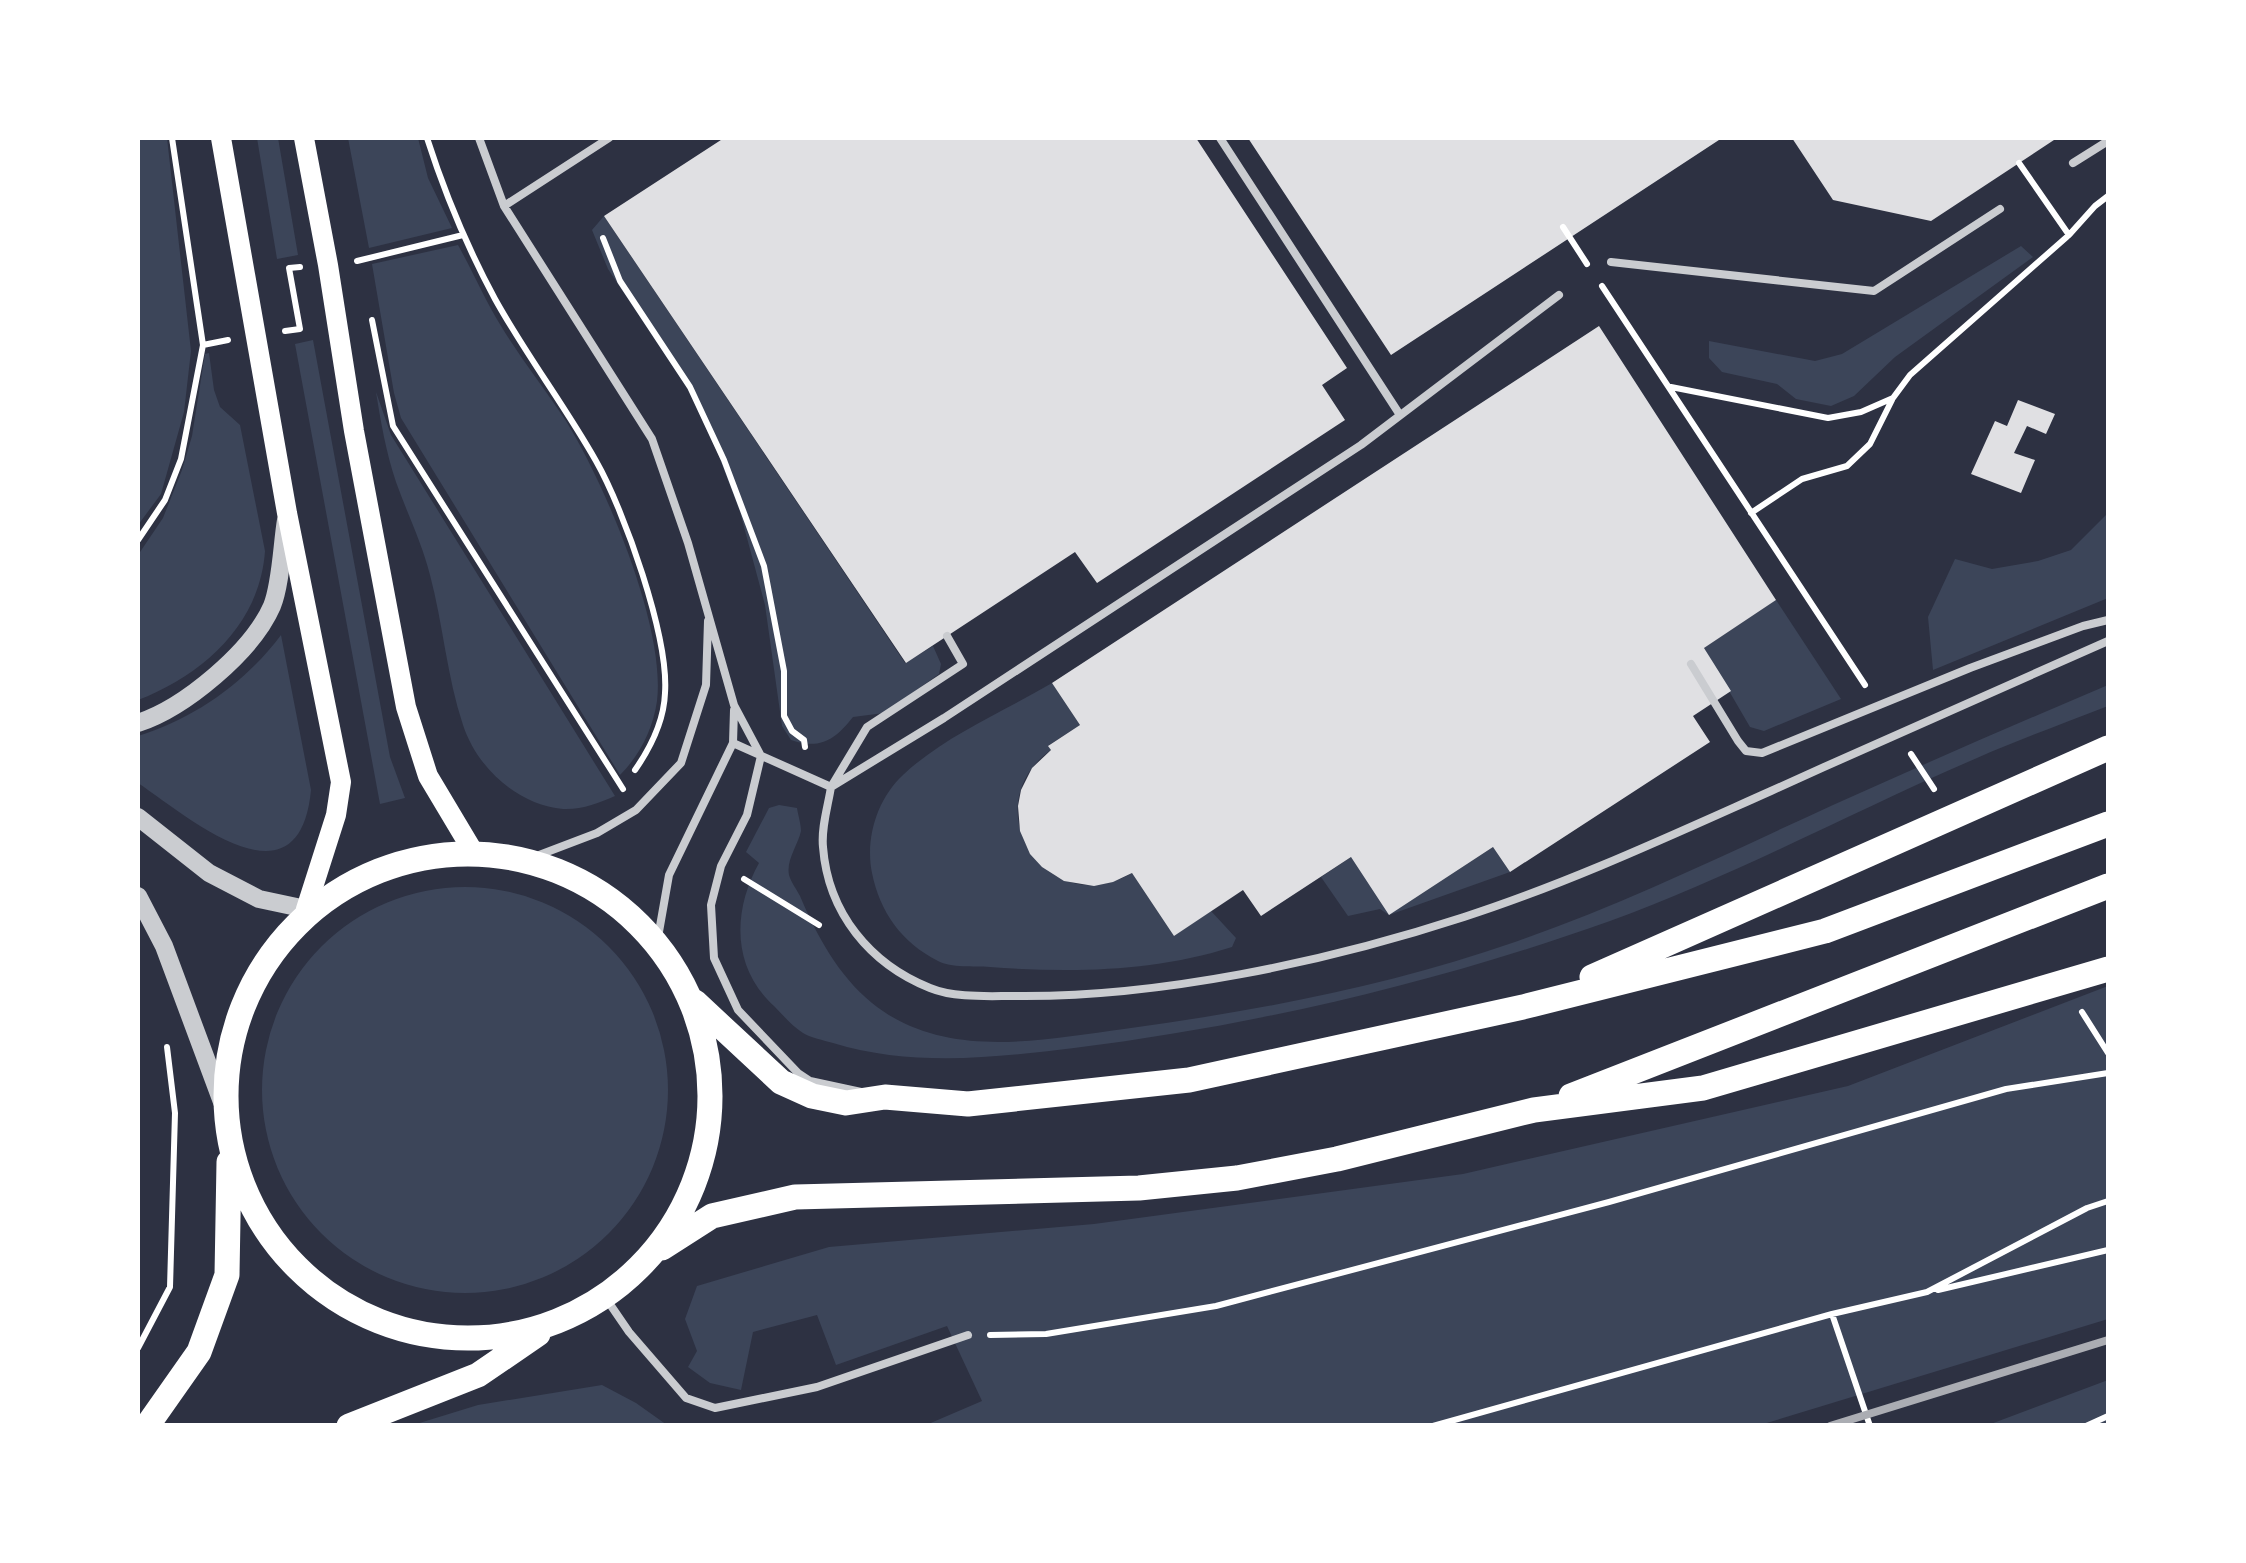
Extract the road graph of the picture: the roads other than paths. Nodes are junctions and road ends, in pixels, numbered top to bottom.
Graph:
1 (221, 138) edge
2 (304, 138) edge
3 (480, 138) edge
4 (609, 138) edge
5 (1220, 138) edge
6 (2108, 140) edge
7 (2074, 163) dead end
8 (504, 206) junction
9 (2000, 209) dead end
10 (1611, 262) dead end
11 (1560, 294) dead end
12 (1400, 415) junction
13 (287, 513) junction
14 (708, 612) junction
15 (2108, 620) edge
16 (947, 636) dead end
17 (2108, 641) edge
18 (1691, 664) dead end
19 (734, 705) junction
20 (138, 723) edge
21 (733, 743) junction
22 (2108, 748) edge
23 (762, 756) junction
24 (831, 788) junction
25 (138, 817) edge
26 (2108, 824) edge
27 (474, 853) junction
28 (526, 860) junction
29 (2108, 886) edge
30 (138, 896) edge
31 (306, 909) junction
32 (656, 943) junction
33 (2108, 970) edge
34 (692, 999) junction
35 (1524, 1007) junction
36 (884, 1097) junction
37 (226, 1110) junction
38 (1534, 1110) junction
39 (229, 1142) junction
40 (656, 1251) junction
41 (605, 1297) junction
42 (550, 1326) junction
43 (968, 1335) road end
44 (146, 1426) edge
45 (348, 1426) edge

1 - 13 main road
2 - 27 main road
3 - 8 lane
4 - 8 lane
5 - 12 lane
6 - 7 lane
8 - 14 lane
9 - 10 lane
11 - 12 lane
12 - 24 lane
13 - 20 street
13 - 31 main road
14 - 19 lane
14 - 28 lane
15 - 18 lane
16 - 24 lane
17 - 24 lane
19 - 21 lane
19 - 23 lane
21 - 23 lane
21 - 32 lane
22 - 35 main road
23 - 24 lane
23 - 36 lane
25 - 31 street
26 - 35 main road
27 - 28 main road
27 - 31 main road
28 - 32 main road
29 - 38 main road
30 - 37 street
31 - 37 main road
32 - 34 main road
33 - 38 main road
34 - 36 main road
34 - 40 main road
35 - 36 main road
37 - 39 main road
38 - 40 main road
39 - 42 main road
39 - 44 main road
40 - 41 main road
41 - 42 main road
41 - 43 lane
42 - 45 main road

